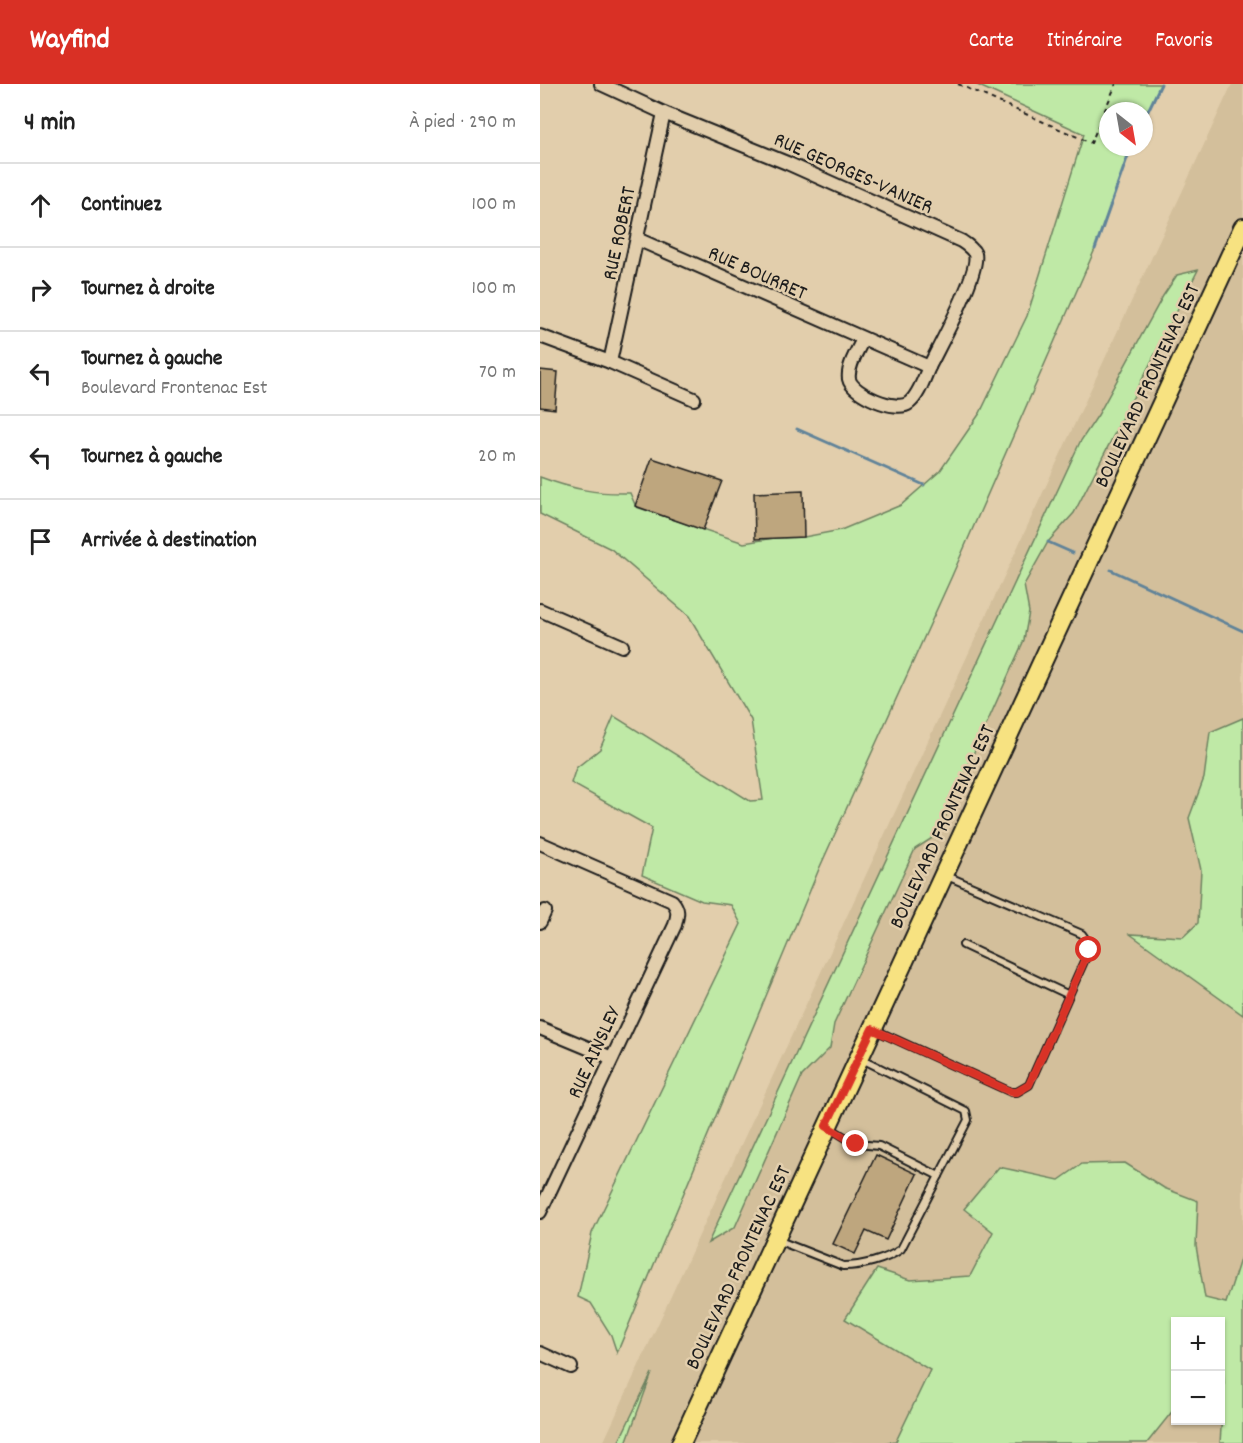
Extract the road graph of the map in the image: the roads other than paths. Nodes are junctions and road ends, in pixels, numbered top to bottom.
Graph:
1 (601, 84) edge
2 (664, 113) junction
3 (1243, 228) edge
4 (637, 239) junction
5 (540, 336) edge
6 (863, 339) junction
7 (610, 362) junction
8 (929, 367) junction
9 (694, 399) dead end
10 (540, 610) edge
11 (622, 646) dead end
12 (540, 843) edge
13 (944, 875) junction
14 (963, 945) dead end
15 (1069, 995) junction
16 (540, 1028) edge
17 (872, 1029) junction
18 (859, 1057) junction
19 (612, 1058) junction
20 (826, 1126) junction
21 (939, 1176) junction
22 (544, 1193) edge
23 (540, 1212) edge
24 (774, 1239) junction
25 (540, 1353) edge
26 (571, 1366) dead end
27 (681, 1443) edge

1 - 2 street, RUE GEORGES-VANIER
2 - 4 street, RUE ROBERT
2 - 8 street, RUE GEORGES-VANIER
3 - 13 main road, BOULEVARD FRONTENAC EST
4 - 6 street, RUE BOURRET
4 - 7 street, RUE ROBERT
5 - 7 street
6 - 8 street, RUE BOURRET
6 - 8 street
7 - 9 street
10 - 11 street
12 - 19 street, RUE AINSLEY
13 - 15 lane
13 - 17 main road, BOULEVARD FRONTENAC EST
14 - 15 lane
15 - 17 lane
16 - 19 street
17 - 18 main road, BOULEVARD FRONTENAC EST
18 - 20 main road, BOULEVARD FRONTENAC EST
18 - 21 lane
19 - 22 street, RUE AINSLEY
20 - 21 lane
20 - 24 main road, BOULEVARD FRONTENAC EST
21 - 24 lane
22 - 23 street, RUE AINSLEY
24 - 27 main road, BOULEVARD FRONTENAC EST
25 - 26 street

